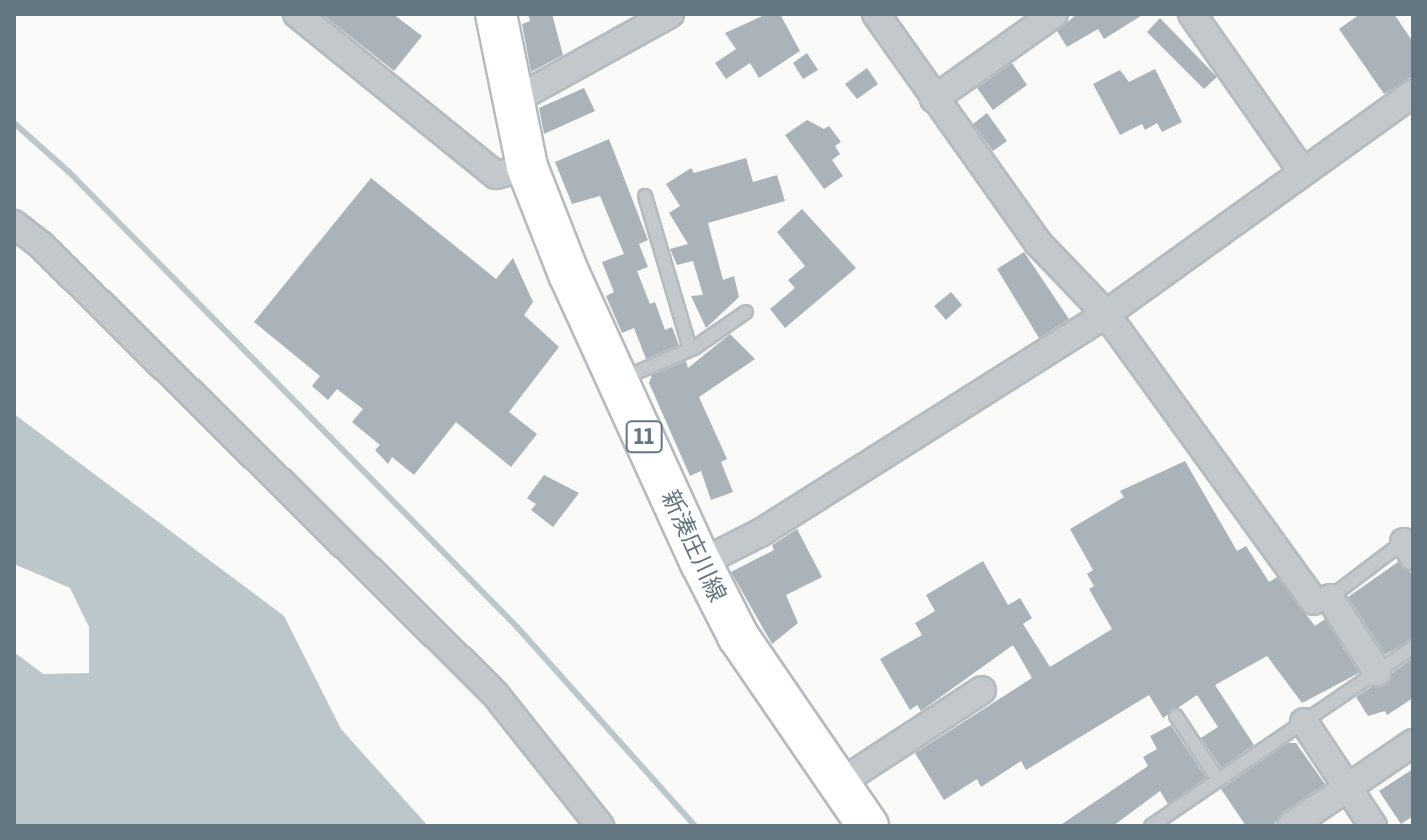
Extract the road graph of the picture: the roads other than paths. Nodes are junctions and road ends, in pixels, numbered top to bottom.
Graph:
1 (297, 14) edge
2 (496, 14) edge
3 (670, 14) edge
4 (876, 14) edge
5 (1054, 14) edge
6 (1192, 14) edge
7 (1413, 93) edge
8 (934, 99) junction
9 (511, 102) junction
10 (527, 167) junction
11 (1302, 171) junction
12 (645, 196) dead end
13 (14, 224) edge
14 (746, 312) dead end
15 (1106, 314) junction
16 (690, 349) junction
17 (618, 380) junction
18 (1410, 544) edge
19 (701, 563) junction
20 (1322, 599) junction
21 (1413, 647) edge
22 (1377, 672) junction
23 (982, 690) dead end
24 (1176, 716) dead end
25 (1304, 722) junction
26 (1413, 743) edge
27 (1218, 780) junction
28 (837, 785) junction
29 (1348, 788) junction
30 (600, 826) edge
31 (868, 826) edge
32 (1151, 826) edge
33 (1291, 826) edge
34 (1373, 826) edge

1 - 10 street
2 - 9 main road, 新湊庄川線 / 11
3 - 9 street
4 - 8 street
5 - 8 street
6 - 11 street
7 - 11 street
8 - 15 street
9 - 10 main road, 新湊庄川線 / 11
10 - 17 main road, 新湊庄川線 / 11
11 - 15 street
12 - 16 lane
13 - 30 street
14 - 16 lane
15 - 19 street
15 - 20 street
16 - 17 lane
17 - 19 main road, 新湊庄川線 / 11
18 - 20 lane
19 - 28 main road, 新湊庄川線 / 11
20 - 22 street
21 - 22 lane
22 - 25 lane
23 - 28 street
24 - 27 lane
25 - 27 lane
25 - 29 street
26 - 29 street
27 - 32 lane
28 - 31 main road, 新湊庄川線 / 11
29 - 33 street
29 - 34 street

